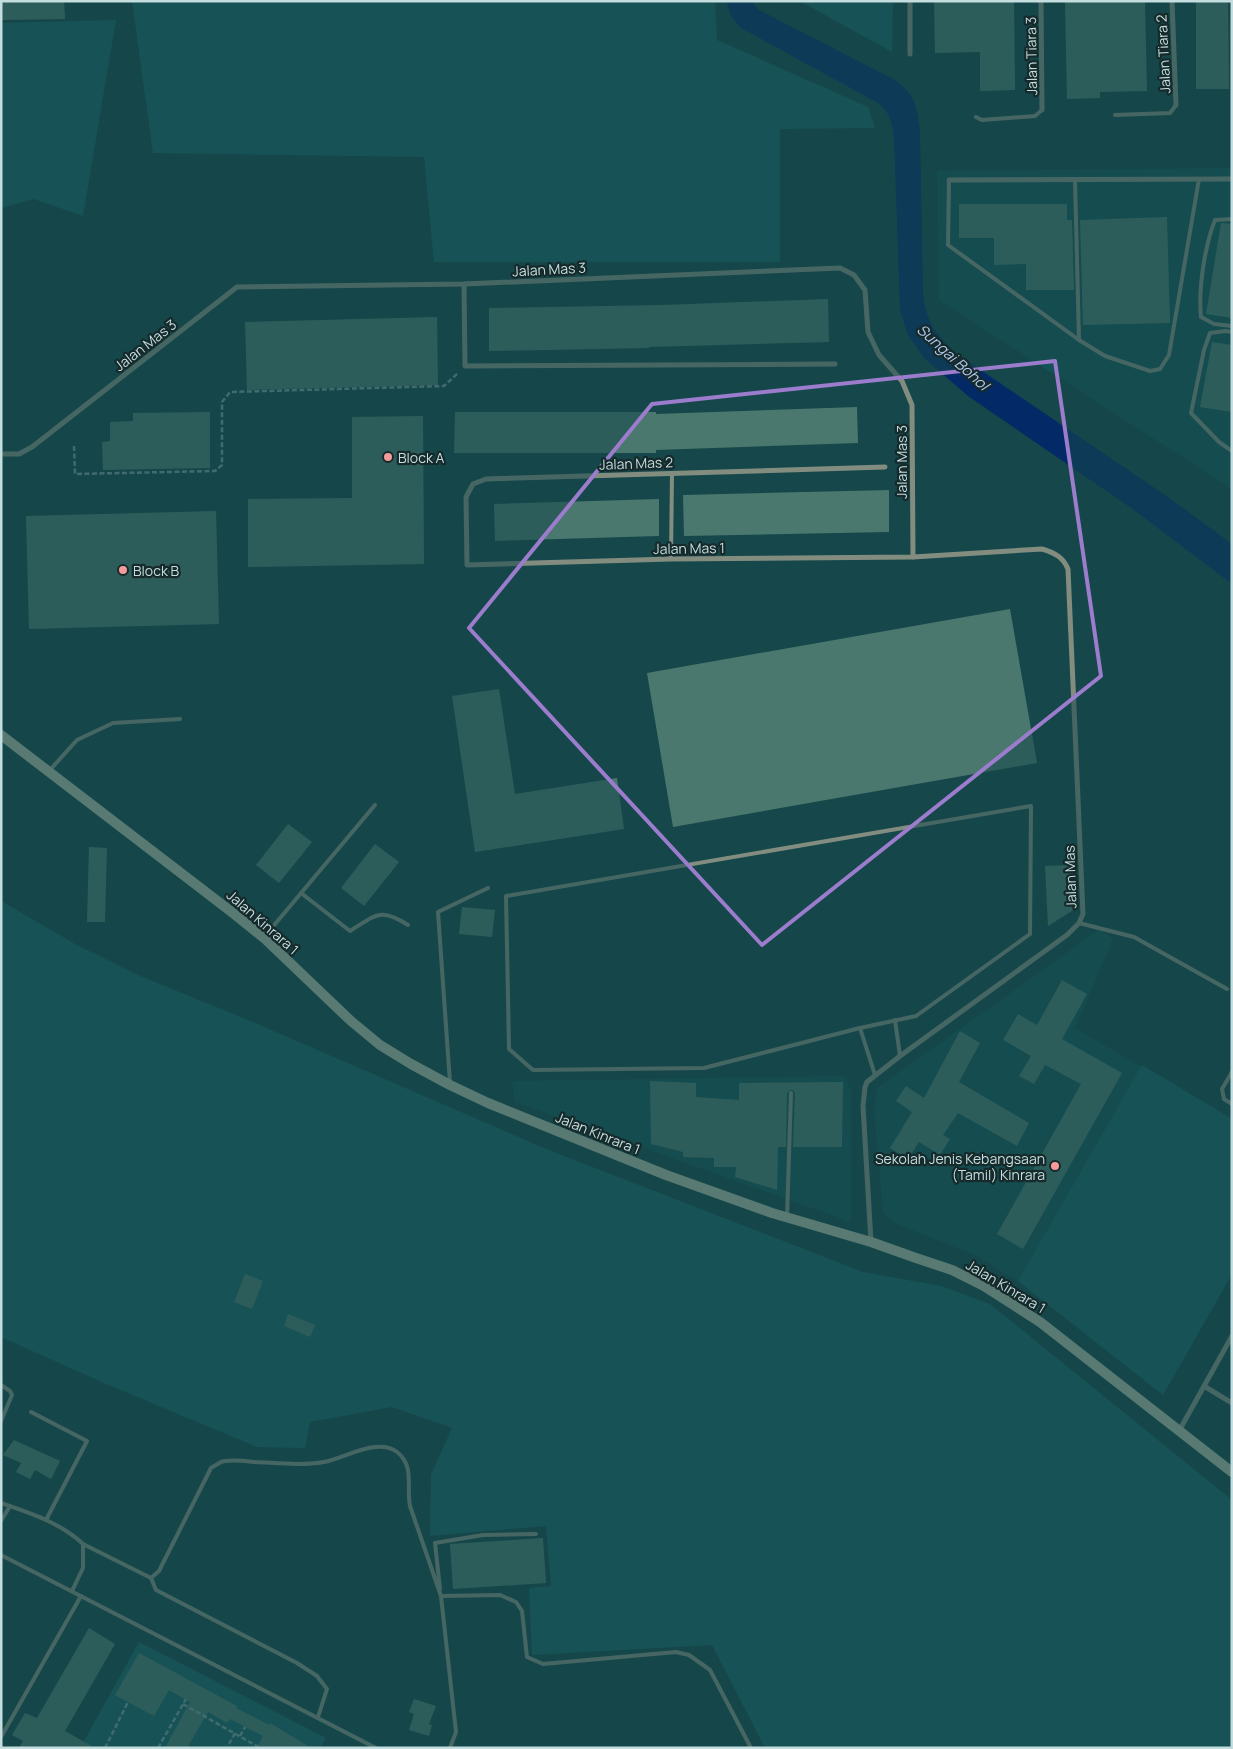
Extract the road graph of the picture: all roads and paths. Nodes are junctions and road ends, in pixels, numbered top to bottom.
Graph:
1 (910, 1) edge
2 (1041, 1) edge
3 (1172, 1) edge
4 (910, 54) dead end
5 (1176, 105) joint
6 (1042, 110) joint
7 (1115, 115) dead end
8 (976, 117) dead end
9 (1200, 179) junction
10 (1232, 179) edge
11 (948, 180) joint
12 (1075, 180) junction
13 (1232, 220) edge
14 (464, 284) junction
15 (1232, 326) edge
16 (1232, 332) edge
17 (1079, 340) junction
18 (835, 364) dead end
19 (465, 366) junction
20 (74, 446) dead end
21 (1232, 451) edge
22 (1, 454) edge
23 (885, 467) dead end
24 (672, 474) junction
25 (913, 557) junction
26 (671, 560) junction
27 (467, 566) joint
28 (180, 719) dead end
29 (1, 735) edge
30 (48, 772) junction
31 (375, 805) dead end
32 (488, 888) dead end
33 (302, 893) junction
34 (1079, 923) junction
35 (408, 925) dead end
36 (264, 938) junction
37 (1227, 989) dead end
38 (895, 1020) junction
39 (860, 1028) junction
40 (900, 1056) junction
41 (1232, 1072) edge
42 (875, 1075) junction
43 (450, 1085) junction
44 (791, 1092) dead end
45 (1232, 1104) edge
46 (786, 1217) junction
47 (870, 1242) junction
48 (1232, 1336) edge
49 (1, 1385) edge
50 (1204, 1386) junction
51 (1232, 1403) edge
52 (30, 1412) dead end
53 (1, 1421) edge
54 (1179, 1431) junction
55 (1232, 1472) edge
56 (1, 1503) edge
57 (10, 1506) junction
58 (46, 1520) junction
59 (1, 1521) edge
60 (536, 1534) dead end
61 (83, 1544) junction
62 (1, 1555) edge
63 (150, 1578) junction
64 (72, 1591) junction
65 (81, 1596) junction
66 (441, 1596) junction
67 (186, 1699) dead end
68 (128, 1702) dead end
69 (183, 1704) junction
70 (318, 1717) junction
71 (245, 1727) dead end
72 (235, 1733) junction
73 (240, 1736) junction
74 (1, 1737) edge
75 (229, 1744) dead end
76 (105, 1748) edge
77 (158, 1748) edge
78 (260, 1748) edge
79 (376, 1748) edge
80 (450, 1748) edge
81 (751, 1748) edge

1 - 4 street
2 - 6 street, Jalan Tiara 3
3 - 5 street, Jalan Tiara 2
5 - 7 lane
6 - 8 lane
9 - 10 street
9 - 12 street
9 - 17 lane
11 - 12 street
11 - 17 lane
12 - 17 lane
13 - 15 lane
14 - 19 street
14 - 22 street, Jalan Mas 3
14 - 25 street, Jalan Mas 3
16 - 21 lane
18 - 19 street
19 - 20 path
23 - 24 street, Jalan Mas 2
24 - 26 lane
24 - 27 street, Jalan Mas 2
25 - 26 street, Jalan Mas 1
25 - 34 street, Jalan Mas
26 - 27 street, Jalan Mas 1
28 - 30 lane
29 - 30 street, Jalan Kinrara 1
30 - 36 street, Jalan Kinrara 1
31 - 33 lane
32 - 43 lane
33 - 35 lane
33 - 36 lane
34 - 37 lane
34 - 40 street, Jalan Mas
36 - 43 street, Jalan Kinrara 1
38 - 39 lane
38 - 39 lane
38 - 40 lane
39 - 42 lane
40 - 42 street, Jalan Mas
41 - 45 lane
42 - 47 street, Jalan Mas
43 - 46 street, Jalan Kinrara 1
44 - 46 lane
46 - 47 street, Jalan Kinrara 1
47 - 54 street, Jalan Kinrara 1
48 - 50 street
49 - 53 lane
50 - 51 street
50 - 54 street
52 - 58 lane
54 - 55 street, Jalan Kinrara 1
56 - 57 lane
57 - 58 lane
57 - 59 lane
58 - 61 lane
60 - 66 lane
61 - 63 lane
61 - 64 lane
62 - 64 lane
63 - 66 lane
63 - 70 lane
64 - 65 lane
65 - 70 lane
65 - 74 lane
66 - 80 lane
66 - 81 lane
67 - 69 path
68 - 76 path
69 - 72 path
69 - 77 path
70 - 79 lane
71 - 73 path
72 - 73 path
72 - 75 path
73 - 78 path

